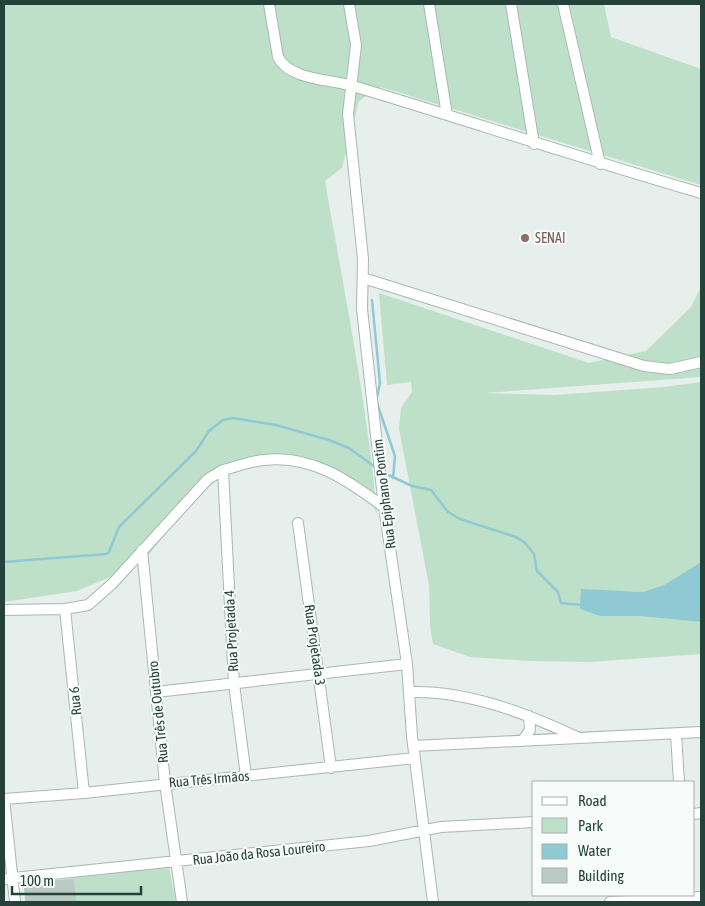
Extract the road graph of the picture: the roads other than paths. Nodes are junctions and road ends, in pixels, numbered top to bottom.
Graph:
1 (269, 4) edge
2 (349, 4) edge
3 (429, 4) edge
4 (511, 4) edge
5 (563, 4) edge
6 (350, 85) junction
7 (447, 115) junction
8 (534, 144) junction
9 (600, 164) junction
10 (701, 193) edge
11 (362, 278) junction
12 (701, 362) edge
13 (223, 470) junction
14 (384, 507) junction
15 (298, 523) dead end
16 (142, 550) junction
17 (65, 609) junction
18 (4, 610) edge
19 (407, 664) junction
20 (320, 675) junction
21 (234, 684) junction
22 (156, 692) junction
23 (409, 692) junction
24 (529, 716) junction
25 (701, 732) edge
26 (676, 734) junction
27 (578, 737) junction
28 (523, 740) junction
29 (413, 746) junction
30 (415, 758) junction
31 (331, 768) junction
32 (246, 776) junction
33 (679, 781) edge
34 (165, 783) junction
35 (84, 793) junction
36 (4, 799) edge
37 (532, 822) edge
38 (424, 831) junction
39 (176, 862) junction
40 (8, 879) edge
41 (701, 897) edge
42 (682, 898) edge
43 (15, 902) edge
44 (182, 902) edge
45 (433, 902) edge
46 (610, 902) edge

1 - 6 street
2 - 6 street, Rua Epiphano Pontim
3 - 7 street
4 - 8 street
5 - 9 street
6 - 7 street
6 - 11 street, Rua Epiphano Pontim
7 - 8 street
8 - 9 street
9 - 10 street
11 - 12 street
11 - 14 street, Rua Epiphano Pontim
13 - 14 street
13 - 16 street
13 - 21 street, Rua Projetada 4
14 - 19 street, Rua Epiphano Pontim
15 - 20 street, Rua Projetada 3
16 - 17 street
16 - 22 street, Rua Três de Outubro
17 - 18 street
17 - 35 street, Rua 6
19 - 20 street
19 - 23 street, Rua Epiphano Pontim
20 - 21 street
20 - 31 street, Rua Projetada 3
21 - 22 street
21 - 32 street, Rua Projetada 4
22 - 34 street, Rua Três de Outubro
23 - 24 street
23 - 29 street, Rua Epiphano Pontim
24 - 27 street
24 - 28 street
25 - 26 street
26 - 27 street
26 - 33 street
27 - 28 street
28 - 29 street
29 - 30 street, Rua Epiphano Pontim
30 - 31 street, Rua Três Irmãos
30 - 38 street, Rua Epiphano Pontim
31 - 32 street, Rua Três Irmãos
32 - 34 street, Rua Três Irmãos
34 - 35 street, Rua Três Irmãos
34 - 39 street, Rua Três de Outubro
35 - 36 street, Rua Três Irmãos
36 - 40 street
37 - 38 street, Rua João da Rosa Loureiro
38 - 39 street, Rua João da Rosa Loureiro
38 - 45 street, Rua Epiphano Pontim
39 - 40 street, Rua João da Rosa Loureiro
39 - 44 street, Rua Três de Outubro
40 - 43 street
41 - 42 street
42 - 46 street

